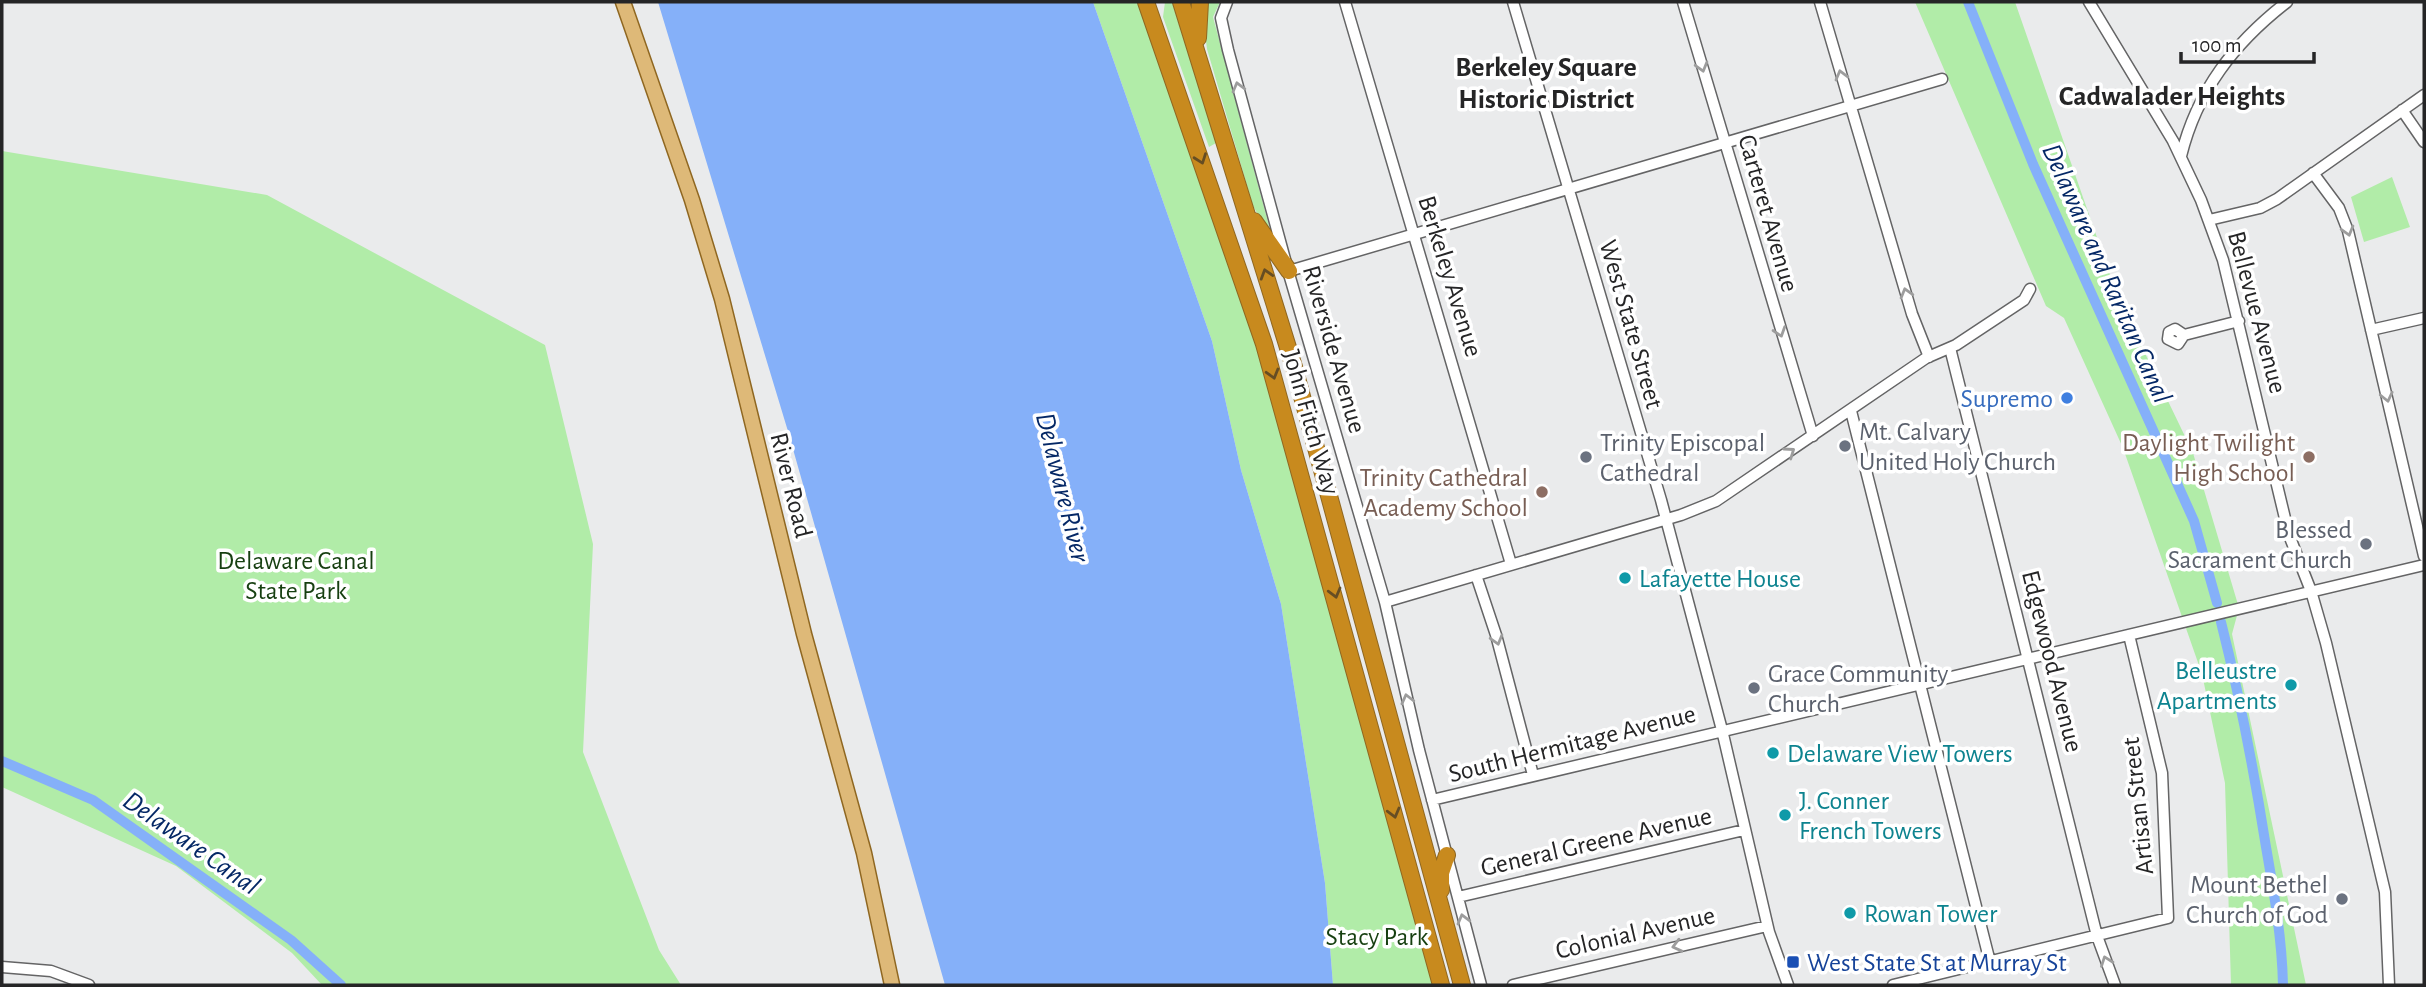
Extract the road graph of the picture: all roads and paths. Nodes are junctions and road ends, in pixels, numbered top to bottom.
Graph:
1 (623, 2) edge
2 (1146, 2) edge
3 (1158, 2) edge
4 (1181, 2) edge
5 (1200, 2) edge
6 (1345, 2) edge
7 (1513, 2) edge
8 (1683, 2) edge
9 (1820, 2) edge
10 (2089, 2) edge
11 (2287, 2) edge
12 (1225, 6) edge
13 (1198, 58) junction
14 (1942, 79) dead end
15 (2424, 95) edge
16 (1849, 106) junction
17 (2402, 110) junction
18 (1186, 118) junction
19 (1724, 142) junction
20 (2424, 142) edge
21 (2181, 156) junction
22 (2313, 173) junction
23 (1569, 189) junction
24 (1244, 206) junction
25 (2209, 220) junction
26 (1414, 233) junction
27 (1289, 271) junction
28 (2031, 289) dead end
29 (2424, 318) edge
30 (2239, 321) junction
31 (2371, 330) junction
32 (2184, 335) dead end
33 (1950, 348) junction
34 (1928, 357) junction
35 (1852, 411) junction
36 (1813, 436) junction
37 (1666, 518) junction
38 (2424, 556) edge
39 (1511, 564) junction
40 (2424, 565) edge
41 (1476, 575) junction
42 (2311, 591) junction
43 (1385, 602) junction
44 (2129, 635) junction
45 (2028, 659) junction
46 (1921, 683) junction
47 (1722, 730) junction
48 (1533, 775) junction
49 (1432, 800) junction
50 (1744, 830) junction
51 (1447, 855) junction
52 (1458, 897) junction
53 (1441, 907) junction
54 (1767, 926) junction
55 (2097, 936) junction
56 (1990, 962) junction
57 (2, 967) edge
58 (89, 985) edge
59 (892, 985) edge
60 (1441, 985) edge
61 (1462, 985) edge
62 (1481, 985) edge
63 (1513, 985) edge
64 (1788, 985) edge
65 (1893, 985) edge
66 (2115, 985) edge
67 (2389, 985) edge

1 - 59 main road, River Road
2 - 18 highway, John Fitch Way
3 - 18 highway
4 - 13 highway, John Fitch Way
5 - 13 highway
6 - 26 street, Berkeley Avenue
7 - 23 street, West State Street
8 -> 19 street, Carteret Avenue
16 -> 9 street
10 - 21 street, Bellevue Avenue
11 - 21 street
27 -> 12 street, Riverside Avenue
13 - 24 highway, John Fitch Way
14 - 16 street
15 - 17 street
16 - 19 street
34 -> 16 street
17 - 20 street
17 - 22 street
18 -> 60 highway, John Fitch Way
19 - 23 street
19 -> 36 street, Carteret Avenue
21 - 25 street, Bellevue Avenue
22 - 25 street
22 -> 31 street
23 - 26 street
23 - 37 street, West State Street
24 - 27 highway
53 -> 24 highway, John Fitch Way
25 - 30 street, Bellevue Avenue
26 - 27 street
26 - 39 street, Berkeley Avenue
27 - 43 street, Riverside Avenue
28 - 33 street
29 - 31 street
30 - 32 street
30 - 42 street, Bellevue Avenue
31 -> 38 street
33 - 34 street
33 - 45 street, Edgewood Avenue
34 - 35 street
35 - 36 street
35 - 46 street
37 -> 36 street
37 - 39 street
37 - 47 street, West State Street
39 - 41 street
40 - 42 street, South Hermitage Avenue
41 - 43 street
41 -> 48 street
42 - 44 street, South Hermitage Avenue
42 - 67 street, Bellevue Avenue
49 -> 43 street, Riverside Avenue
44 - 45 street, South Hermitage Avenue
44 - 55 street, Artisan Street
45 - 46 street, South Hermitage Avenue
45 - 55 street, Edgewood Avenue
46 - 47 street, South Hermitage Avenue
46 - 56 street
47 - 48 street, South Hermitage Avenue
47 - 50 street, West State Street
48 - 49 street, South Hermitage Avenue
49 - 51 street, Riverside Avenue
50 - 52 street, General Greene Avenue
50 - 54 street, West State Street
51 - 52 street, Riverside Avenue
51 - 53 highway
62 -> 52 street, Riverside Avenue
53 - 61 highway, John Fitch Way
54 -> 63 street, Colonial Avenue
54 - 64 street, West State Street
55 - 56 street
66 -> 55 street, Edgewood Avenue
56 - 65 street
57 - 58 street

